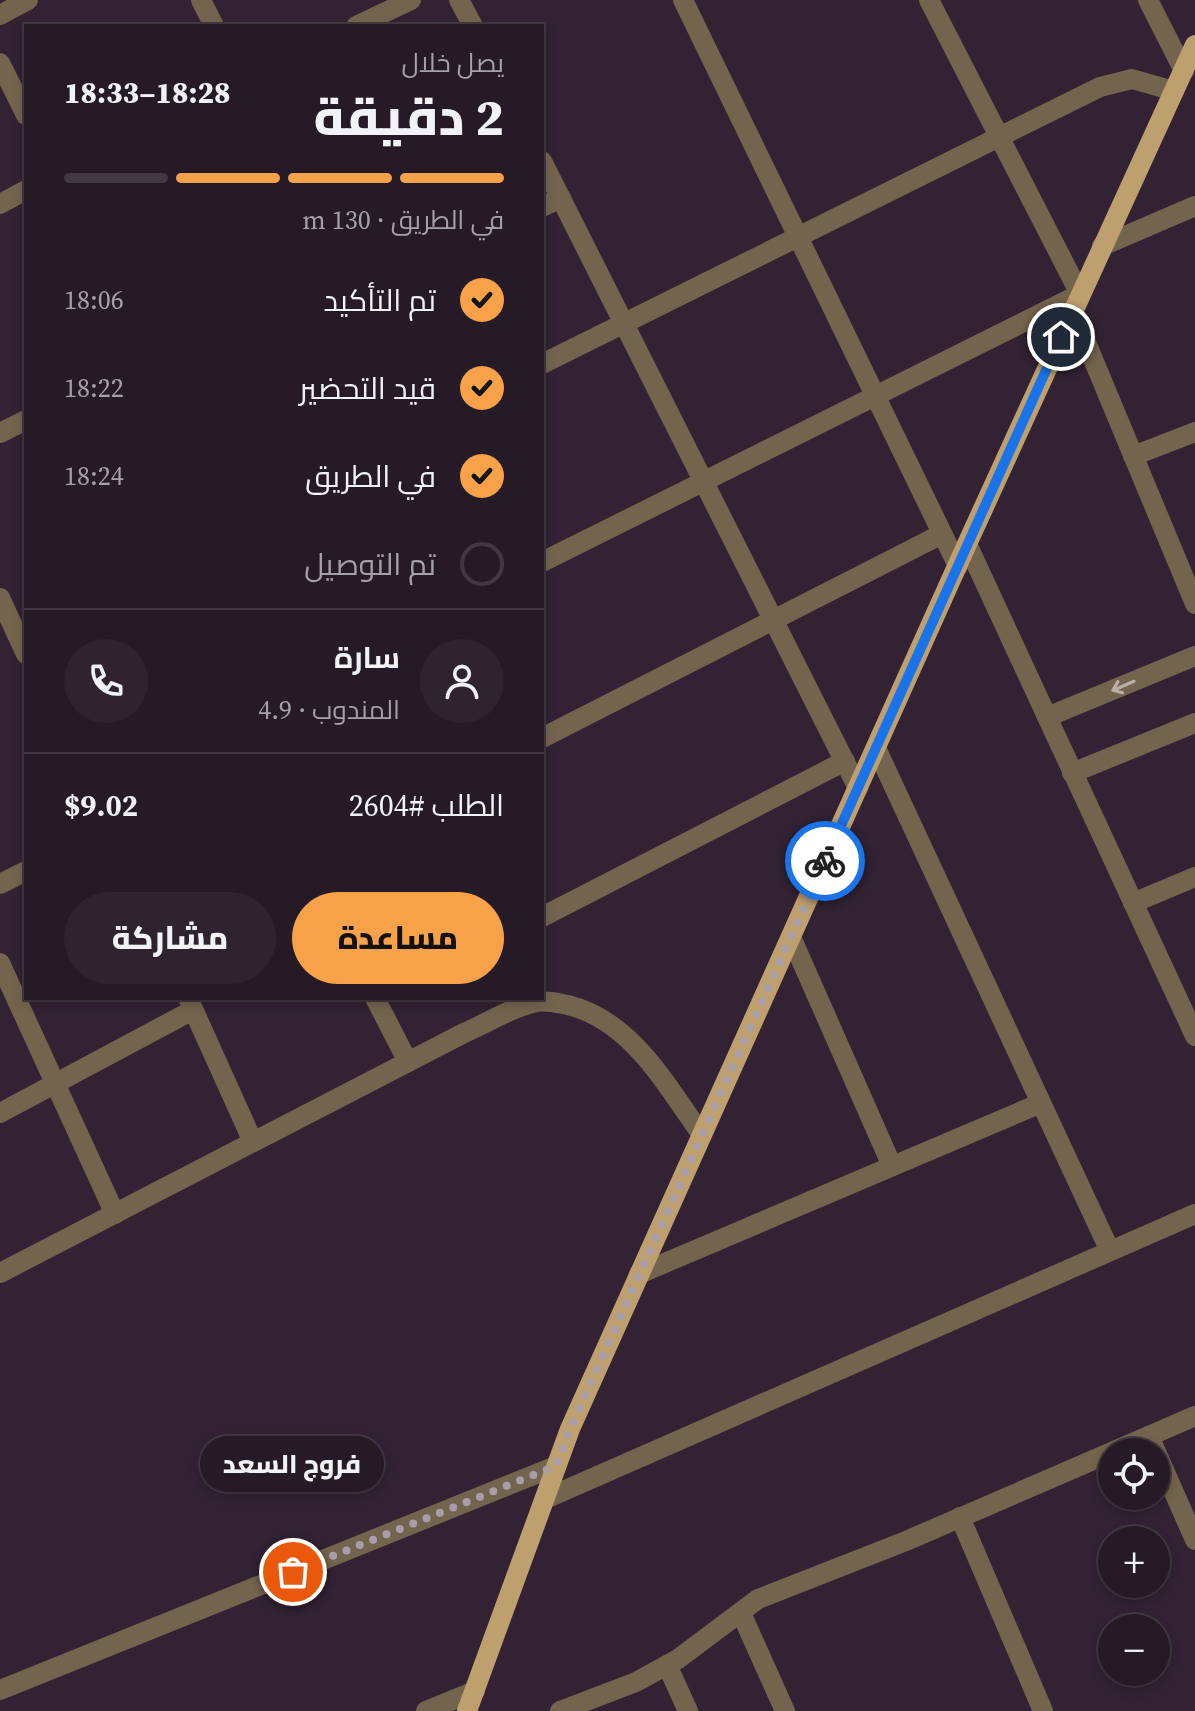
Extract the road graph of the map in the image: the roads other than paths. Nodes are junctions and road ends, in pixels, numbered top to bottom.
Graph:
1 (28, 0) edge
2 (201, 0) edge
3 (411, 0) edge
4 (459, 0) edge
5 (683, 0) edge
6 (929, 0) edge
7 (1148, 0) edge
8 (0, 15) edge
9 (213, 24) edge
10 (360, 24) edge
11 (472, 24) edge
12 (1195, 45) edge
13 (0, 63) edge
14 (1184, 71) junction
15 (1174, 91) junction
16 (24, 111) edge
17 (999, 137) junction
18 (544, 170) edge
19 (24, 191) edge
20 (551, 203) edge
21 (0, 204) edge
22 (1195, 206) edge
23 (798, 237) junction
24 (1102, 246) junction
25 (1076, 302) junction
26 (625, 323) junction
27 (544, 363) edge
28 (875, 396) junction
29 (24, 421) edge
30 (1195, 432) edge
31 (0, 433) edge
32 (1133, 456) junction
33 (704, 481) junction
34 (942, 534) junction
35 (967, 544) junction
36 (544, 561) edge
37 (958, 566) junction
38 (0, 598) edge
39 (1195, 604) edge
40 (774, 620) junction
41 (13, 627) edge
42 (24, 650) edge
43 (1195, 656) edge
44 (1047, 717) junction
45 (1195, 723) edge
46 (544, 737) edge
47 (876, 748) junction
48 (845, 761) junction
49 (1072, 773) junction
50 (858, 788) junction
51 (24, 872) edge
52 (1195, 877) edge
53 (0, 884) edge
54 (1133, 903) junction
55 (544, 916) edge
56 (791, 937) junction
57 (0, 963) edge
58 (545, 994) edge
59 (376, 1000) edge
60 (536, 1000) edge
61 (190, 1004) edge
62 (1195, 1036) edge
63 (408, 1062) junction
64 (55, 1083) junction
65 (1041, 1103) junction
66 (0, 1113) edge
67 (702, 1135) junction
68 (253, 1142) junction
69 (892, 1166) junction
70 (115, 1214) junction
71 (1195, 1214) edge
72 (1110, 1251) junction
73 (0, 1273) edge
74 (639, 1274) junction
75 (1195, 1416) edge
76 (1149, 1436) junction
77 (556, 1466) junction
78 (545, 1499) junction
79 (960, 1517) junction
80 (1195, 1540) edge
81 (741, 1613) junction
82 (667, 1665) junction
83 (0, 1690) edge
84 (475, 1691) junction
85 (426, 1711) edge
86 (467, 1711) edge
87 (560, 1711) edge
88 (688, 1711) edge
89 (785, 1711) edge
90 (1043, 1711) edge

1 - 8 street
2 - 9 street
3 - 10 street
4 - 11 street
5 - 23 street
6 - 17 street
7 - 14 street
12 - 14 main road
13 - 16 street
14 - 15 main road
15 - 17 street
15 - 24 main road
17 - 23 street
17 - 25 street
18 - 20 street
19 - 21 street
20 - 26 street
22 - 24 street
23 - 26 street
23 - 28 street
24 - 25 main road
25 - 28 street
25 - 32 street
25 - 35 main road
26 - 27 street
26 - 33 street
28 - 33 street
28 - 34 street
29 - 31 street
30 - 32 street
32 - 39 street
33 - 36 street
33 - 40 street
34 - 37 street
34 - 40 street
35 - 37 main road
35 - 44 street
37 - 47 main road
38 - 41 street
40 - 46 street
40 - 48 street
41 - 42 street
43 -> 44 street
44 - 49 street
45 - 49 street
47 - 50 main road
47 - 65 street
48 - 50 street
48 - 55 street
49 - 54 street
50 - 56 main road
51 - 53 street
52 - 54 street
54 - 62 street
56 - 67 main road
56 - 69 street
57 - 64 street
58 - 67 street
59 - 63 street
60 - 63 street
61 - 64 street
61 - 68 street
63 - 68 street
64 - 66 street
64 - 70 street
65 - 69 street
65 - 72 street
67 - 74 main road
68 - 70 street
69 - 74 street
70 - 73 street
71 - 72 street
72 - 78 street
74 - 77 main road
75 - 76 street
76 - 79 street
76 - 80 street
77 - 78 main road
77 - 83 street
78 - 84 main road
79 - 81 street
79 - 90 street
81 - 82 street
81 - 89 street
82 - 87 street
82 - 88 street
84 - 85 street
84 - 86 main road

